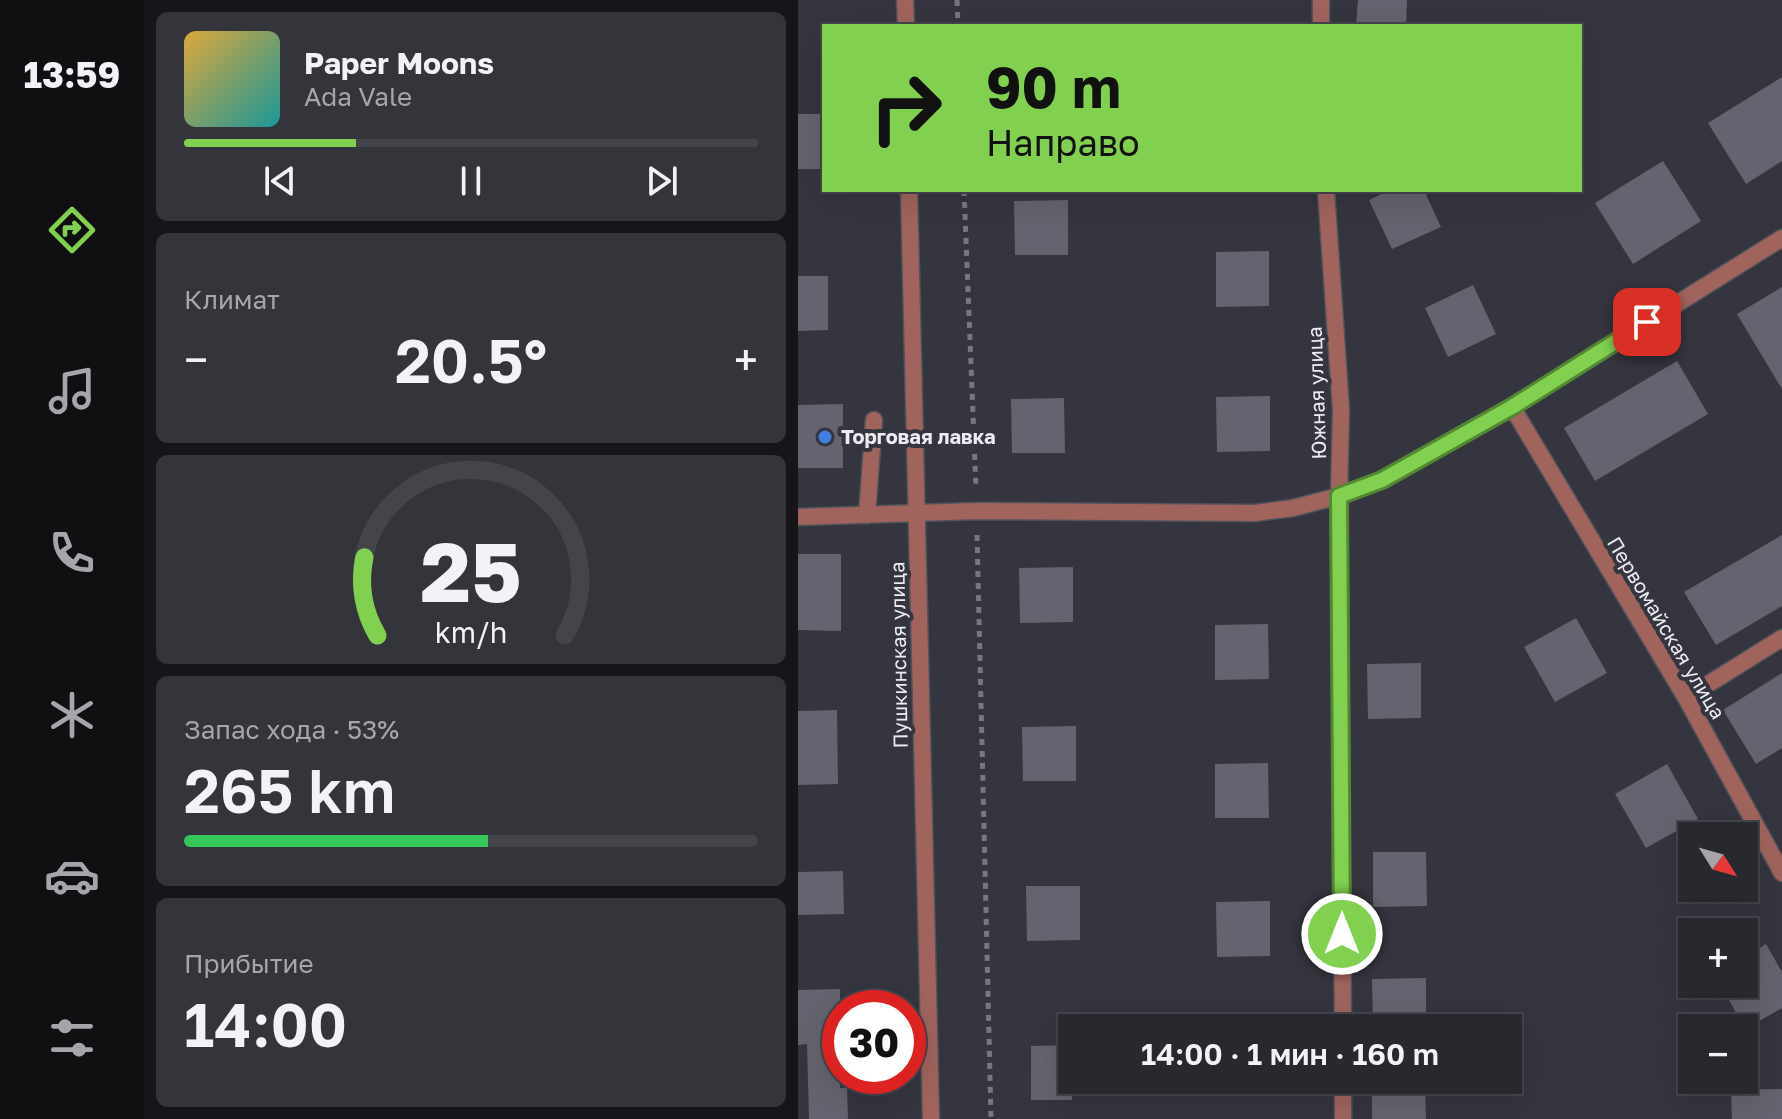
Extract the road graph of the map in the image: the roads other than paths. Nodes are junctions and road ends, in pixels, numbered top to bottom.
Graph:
1 (905, 0) edge
2 (1321, 0) edge
3 (906, 24) edge
4 (1321, 24) edge
5 (909, 192) edge
6 (1326, 192) edge
7 (1782, 238) edge
8 (1512, 407) junction
9 (874, 420) dead end
10 (1339, 496) junction
11 (916, 512) junction
12 (867, 515) junction
13 (798, 517) edge
14 (1782, 638) edge
15 (1686, 698) junction
16 (1782, 873) edge
17 (1343, 1014) edge
18 (1343, 1094) edge
19 (931, 1119) edge
20 (1343, 1119) edge

1 - 3 street
2 - 4 street
5 - 11 street, Пушкинская улица
6 - 10 street, Южная улица
7 - 8 street
8 - 10 street
8 - 15 street, Первомайская улица
9 - 12 street
10 - 11 street
10 - 17 street, Южная улица
11 - 12 street
11 - 19 street, Пушкинская улица
12 - 13 street
14 - 15 street
15 - 16 street, Первомайская улица
18 - 20 street

